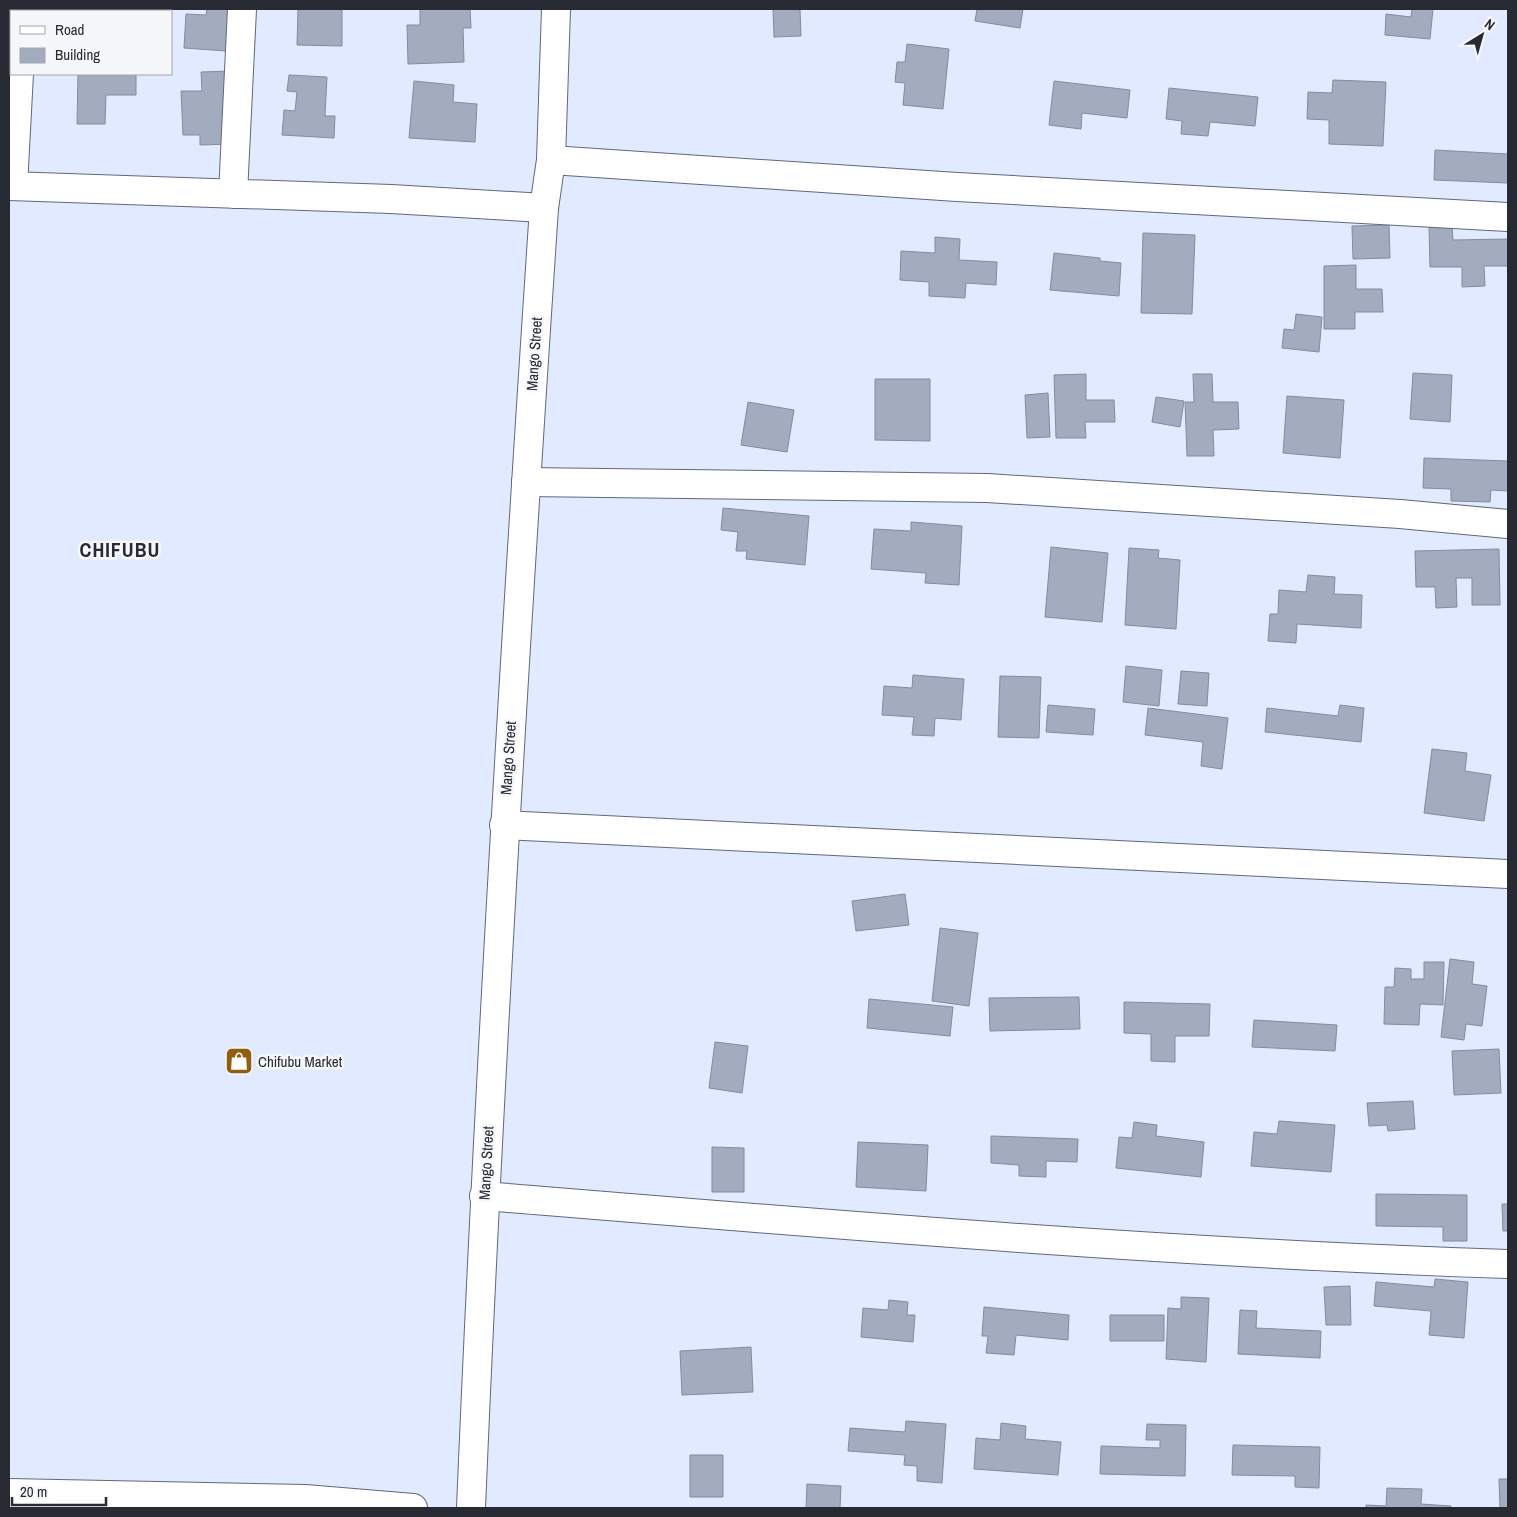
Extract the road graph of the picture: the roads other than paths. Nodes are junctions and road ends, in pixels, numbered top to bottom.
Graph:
1 (242, 9) edge
2 (556, 9) edge
3 (18, 75) edge
4 (551, 160) junction
5 (11, 186) edge
6 (233, 194) junction
7 (544, 208) junction
8 (1508, 217) edge
9 (526, 482) junction
10 (1508, 524) edge
11 (504, 825) junction
12 (1508, 874) edge
13 (484, 1196) junction
14 (1508, 1264) edge
15 (9, 1493) edge
16 (413, 1508) edge
17 (471, 1508) edge

1 - 6 street
2 - 4 street, Mango Street
3 - 5 street
4 - 7 street, Mango Street
4 - 8 street
5 - 6 street
6 - 7 street
7 - 9 street, Mango Street
9 - 10 street
9 - 11 street, Mango Street
11 - 12 street
11 - 13 street, Mango Street
13 - 14 street
13 - 17 street, Mango Street
15 - 16 street

